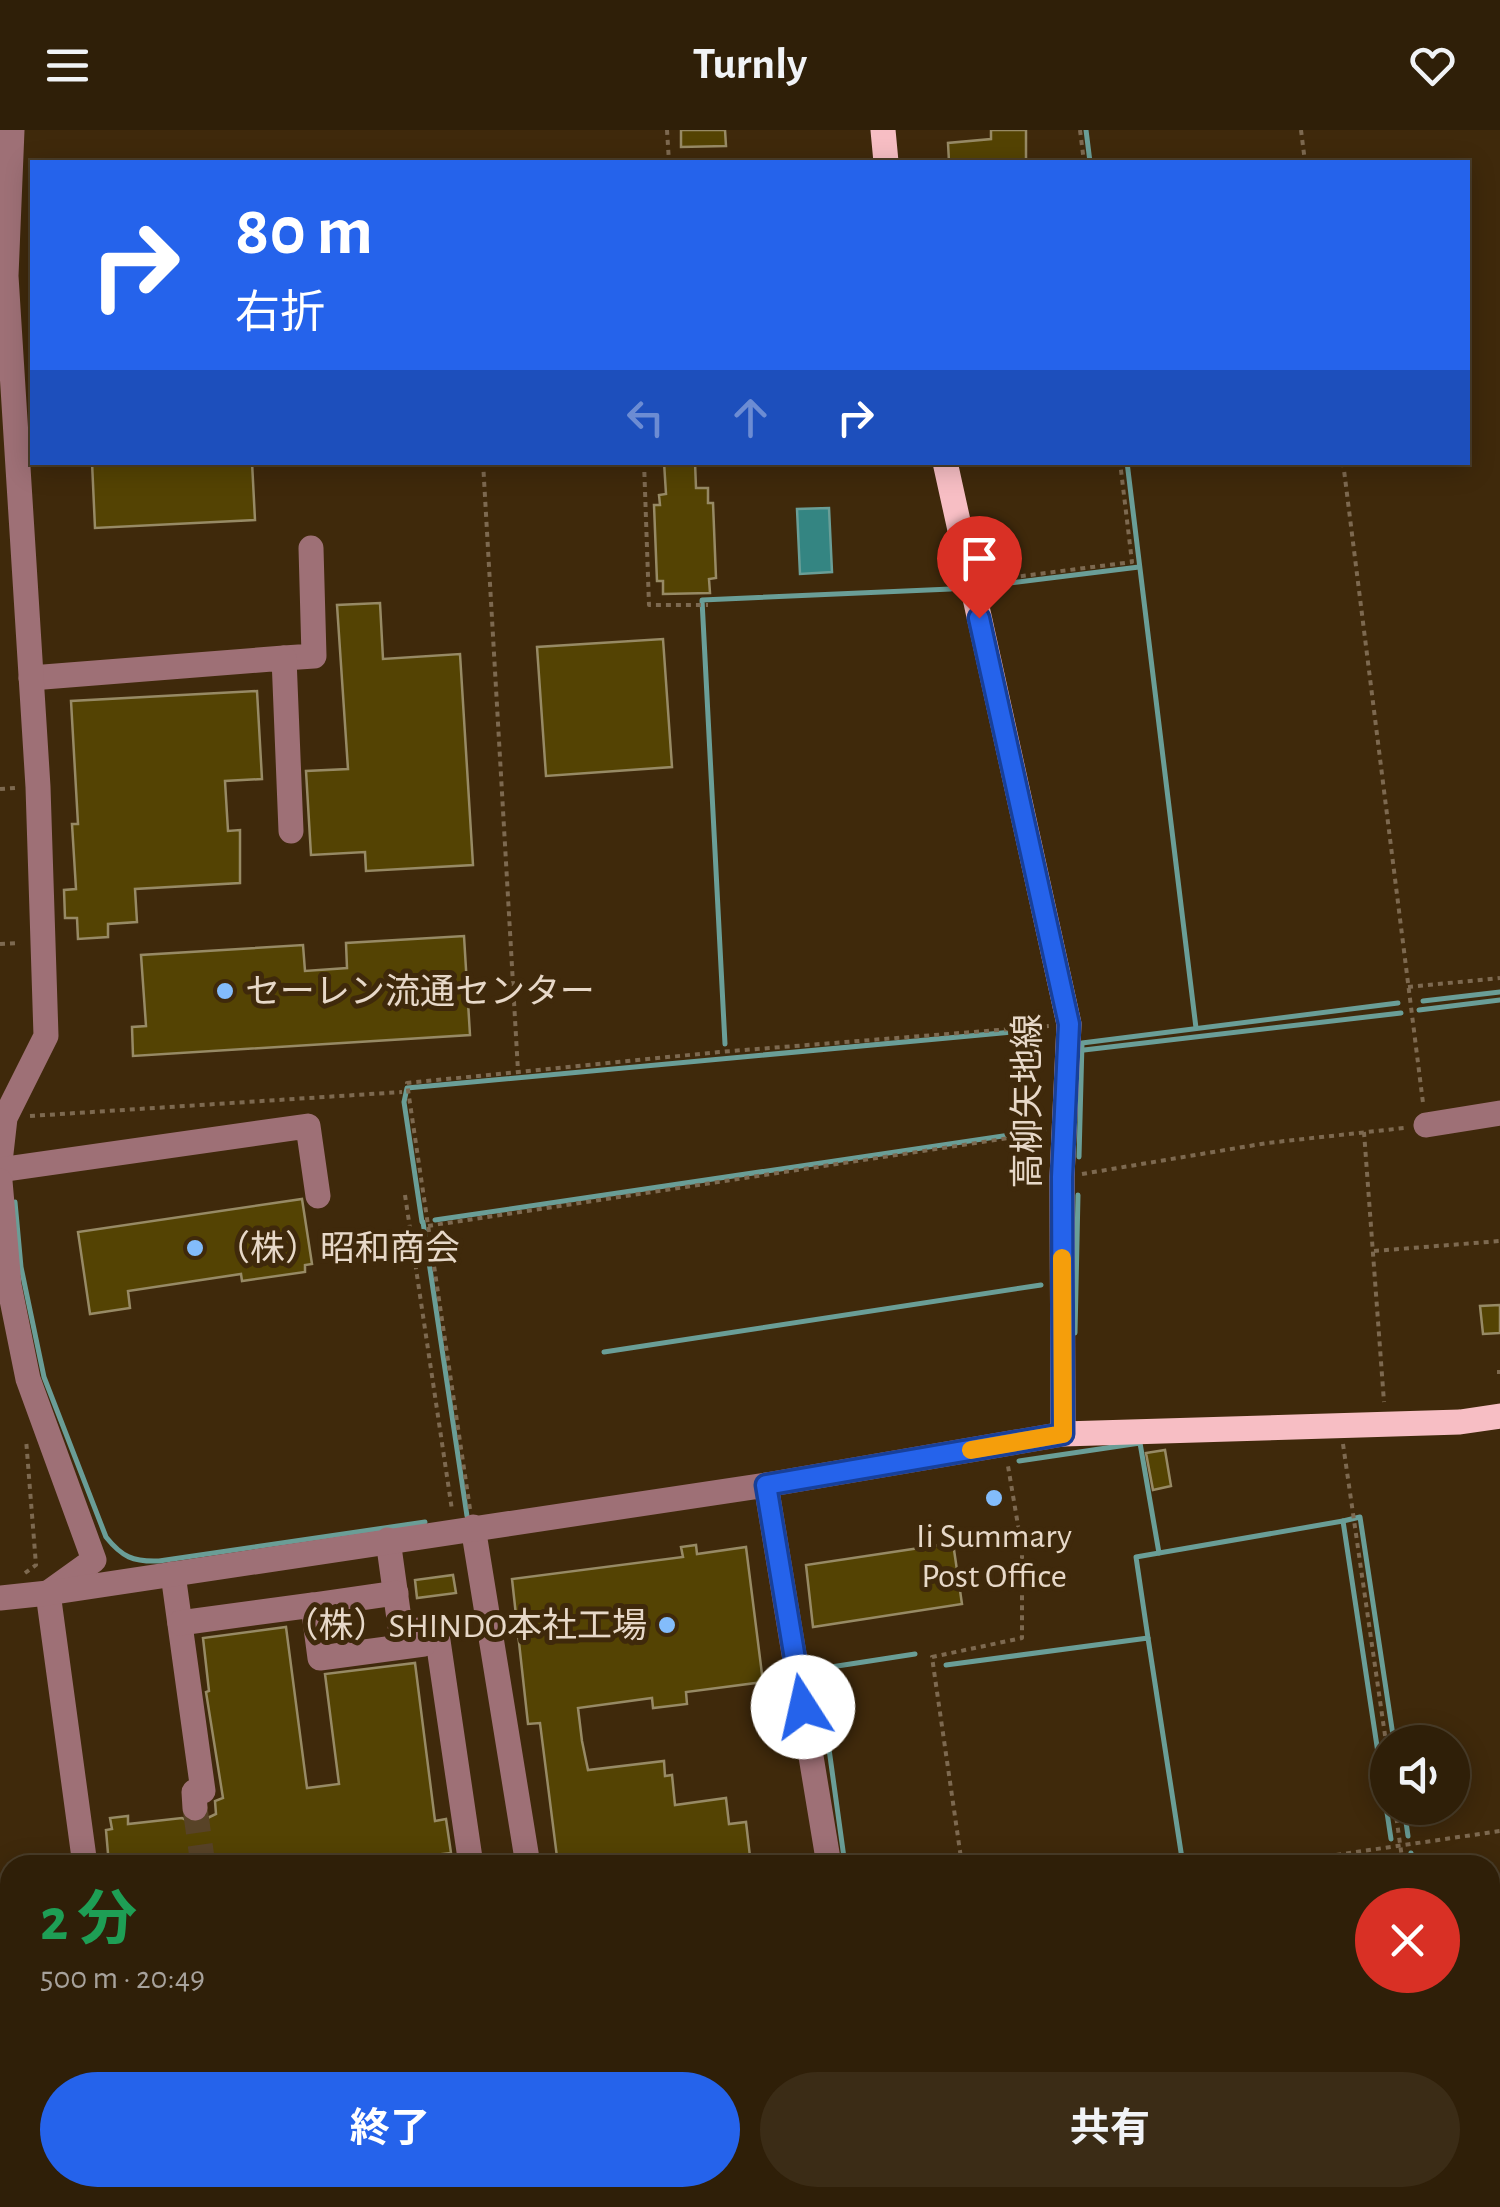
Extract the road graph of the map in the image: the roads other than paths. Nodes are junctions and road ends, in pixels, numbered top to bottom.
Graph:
1 (12, 130) edge
2 (882, 130) edge
3 (886, 160) edge
4 (946, 465) edge
5 (311, 548) dead end
6 (284, 658) junction
7 (31, 678) junction
8 (291, 832) dead end
9 (1500, 1113) edge
10 (1426, 1125) road end
11 (0, 1162) edge
12 (0, 1170) edge
13 (0, 1182) edge
14 (318, 1196) dead end
15 (1500, 1416) edge
16 (1063, 1434) junction
17 (766, 1485) junction
18 (464, 1529) junction
19 (388, 1540) junction
20 (173, 1574) junction
21 (48, 1593) junction
22 (396, 1593) junction
23 (0, 1598) edge
24 (313, 1605) junction
25 (180, 1623) junction
26 (438, 1642) junction
27 (195, 1808) tunnel mouth
28 (85, 1855) edge
29 (470, 1855) edge
30 (526, 1855) edge
31 (827, 1855) edge

1 - 7 street
2 - 3 main road
4 - 16 main road, 高柳矢地線
5 - 6 street
6 - 7 street
6 - 8 street
7 - 11 street
9 - 10 street
12 - 14 street
13 - 21 street
15 - 16 main road
16 - 17 street
17 - 18 street
17 - 31 street
18 - 19 street
18 - 30 street
19 - 20 street
19 - 22 street
20 - 21 street
20 - 25 street
21 - 23 street
21 - 28 street
22 - 24 street
22 - 26 street
24 - 25 street
24 - 26 street
25 - 27 street
26 - 29 street

